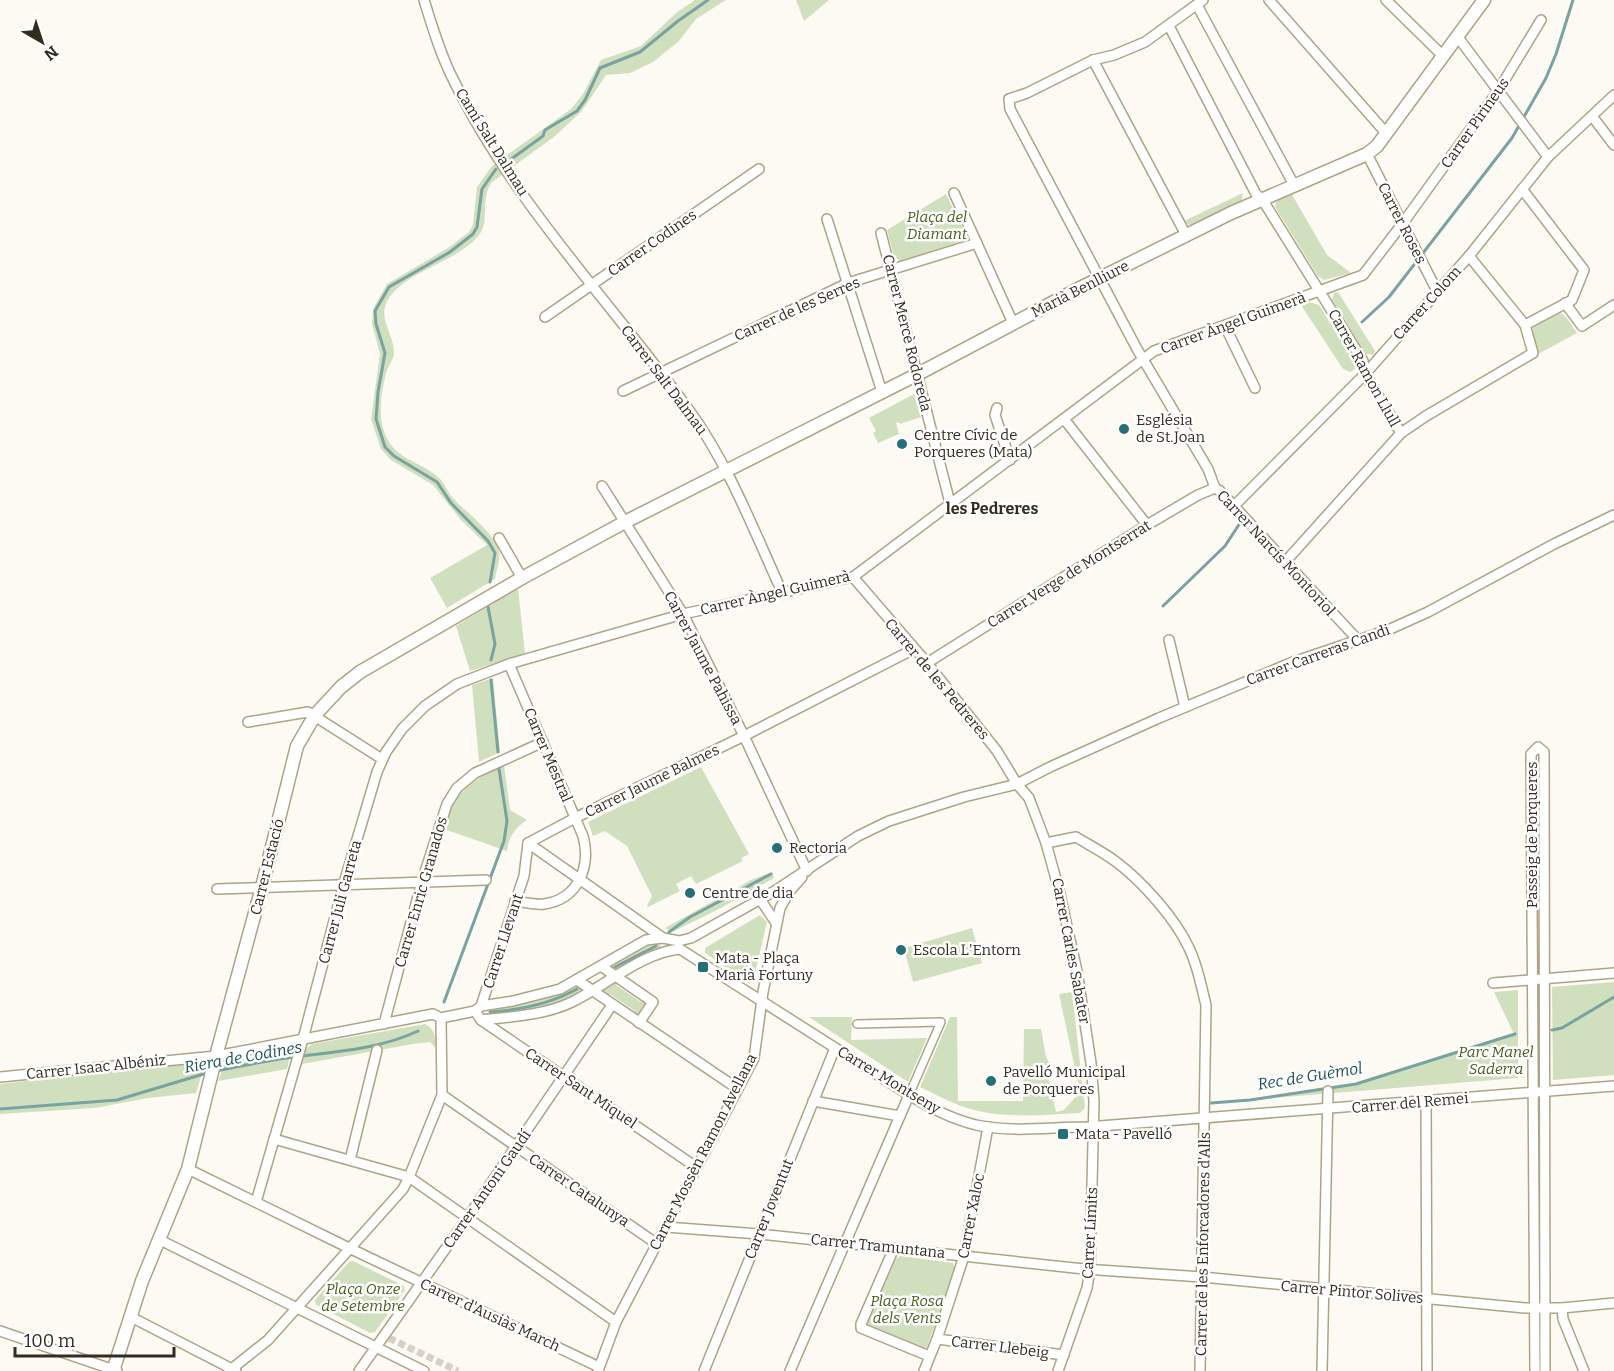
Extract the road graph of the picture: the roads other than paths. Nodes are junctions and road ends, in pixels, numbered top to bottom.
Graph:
1 (424, 0) edge
2 (1269, 0) edge
3 (1386, 0) edge
4 (1482, 1) edge
5 (1200, 3) edge
6 (1541, 20) dead end
7 (1169, 26) junction
8 (1457, 36) junction
9 (1442, 56) junction
10 (1093, 60) junction
11 (1498, 91) junction
12 (1614, 95) edge
13 (1592, 116) junction
14 (1386, 133) junction
15 (1614, 145) edge
16 (1367, 154) junction
17 (1548, 157) junction
18 (759, 170) dead end
19 (1294, 184) junction
20 (1522, 189) junction
21 (954, 193) dead end
22 (1262, 199) junction
23 (826, 219) dead end
24 (1403, 223) junction
25 (881, 233) dead end
26 (1186, 235) junction
27 (977, 243) junction
28 (559, 245) joint
29 (1469, 256) junction
30 (891, 270) junction
31 (1100, 278) junction
32 (848, 283) junction
33 (591, 286) junction
34 (1321, 291) junction
35 (1437, 291) junction
36 (1565, 303) junction
37 (1614, 305) edge
38 (545, 318) dead end
39 (1013, 323) junction
40 (1525, 325) junction
41 (1225, 326) junction
42 (1142, 359) junction
43 (661, 373) junction
44 (918, 374) junction
45 (1365, 374) junction
46 (1255, 388) dead end
47 (623, 391) dead end
48 (882, 392) junction
49 (997, 408) dead end
50 (1064, 419) junction
51 (1401, 433) junction
52 (1010, 460) junction
53 (726, 471) junction
54 (602, 486) dead end
55 (1215, 488) junction
56 (950, 503) junction
57 (1234, 506) junction
58 (1614, 514) edge
59 (625, 522) junction
60 (1147, 525) junction
61 (499, 538) dead end
62 (1286, 561) junction
63 (853, 577) junction
64 (522, 578) junction
65 (782, 592) junction
66 (683, 614) junction
67 (1357, 639) junction
68 (1169, 640) dead end
69 (914, 649) junction
70 (927, 663) junction
71 (509, 664) junction
72 (1185, 707) junction
73 (315, 716) junction
74 (248, 722) dead end
75 (744, 736) junction
76 (543, 742) junction
77 (382, 759) junction
78 (1017, 784) junction
79 (575, 818) junction
80 (528, 843) junction
81 (1046, 843) junction
82 (807, 871) junction
83 (486, 880) dead end
84 (579, 880) junction
85 (422, 881) junction
86 (344, 884) junction
87 (262, 887) junction
88 (217, 889) dead end
89 (760, 899) junction
90 (515, 901) junction
91 (776, 923) junction
92 (663, 938) junction
93 (691, 938) junction
94 (664, 953) junction
95 (693, 957) junction
96 (644, 961) junction
97 (601, 966) junction
98 (1614, 973) edge
99 (615, 976) junction
100 (1543, 978) junction
101 (1533, 979) junction
102 (578, 980) junction
103 (1492, 983) dead end
104 (626, 984) junction
105 (592, 991) junction
106 (762, 1002) junction
107 (612, 1005) junction
108 (478, 1009) junction
109 (441, 1018) junction
110 (482, 1020) junction
111 (639, 1023) junction
112 (384, 1024) junction
113 (857, 1024) dead end
114 (302, 1042) junction
115 (835, 1047) junction
116 (377, 1050) dead end
117 (215, 1060) junction
118 (565, 1076) junction
119 (0, 1077) edge
120 (1614, 1086) edge
121 (738, 1089) junction
122 (1328, 1092) dead end
123 (1544, 1092) junction
124 (1533, 1093) junction
125 (442, 1095) junction
126 (909, 1095) junction
127 (813, 1101) junction
128 (1426, 1101) junction
129 (1327, 1110) junction
130 (900, 1116) junction
131 (1206, 1117) junction
132 (1093, 1126) junction
133 (988, 1127) junction
134 (274, 1139) junction
135 (516, 1147) junction
136 (350, 1160) junction
137 (696, 1167) junction
138 (188, 1169) junction
139 (410, 1177) junction
140 (256, 1202) junction
141 (468, 1217) junction
142 (666, 1227) junction
143 (759, 1234) junction
144 (159, 1240) junction
145 (846, 1243) junction
146 (657, 1244) junction
147 (350, 1248) junction
148 (894, 1248) junction
149 (964, 1256) junction
150 (1090, 1269) junction
151 (1202, 1277) junction
152 (422, 1282) junction
153 (1325, 1289) junction
154 (1426, 1299) junction
155 (1614, 1303) edge
156 (297, 1307) junction
157 (1539, 1308) junction
158 (1562, 1308) junction
159 (131, 1317) junction
160 (616, 1322) junction
161 (0, 1331) edge
162 (937, 1339) junction
163 (376, 1347) junction
164 (1064, 1355) junction
165 (930, 1356) junction
166 (598, 1369) edge
167 (115, 1370) edge
168 (232, 1370) edge
169 (359, 1371) edge
170 (424, 1371) edge
171 (704, 1371) edge
172 (790, 1371) edge
173 (924, 1371) edge
174 (1058, 1371) edge
175 (1200, 1371) edge
176 (1322, 1371) edge
177 (1426, 1371) edge
178 (1534, 1371) edge
179 (1545, 1371) edge
180 (1584, 1371) edge

1 - 28 street, Camí Salt Dalmau
2 - 14 street
3 - 9 street
4 - 8 street, Marià Benlliure
5 - 7 street
5 - 19 street
6 - 11 street, Carrer Pirineus
7 - 10 street
7 - 22 street, Carrer Ramon Llull
8 - 9 street, Marià Benlliure
8 - 11 street
9 - 14 street, Marià Benlliure
10 - 26 street
10 - 31 street, Carrer Narcís Montoriol
11 - 17 street
11 - 24 street, Carrer Pirineus
12 - 13 street, Carrer Colom
13 - 15 street
13 - 17 street, Carrer Colom
14 - 16 street, Marià Benlliure
16 - 19 street, Marià Benlliure
16 - 24 street, Carrer Roses
17 - 20 street, Carrer Colom
18 - 33 street, Carrer Codines
19 - 22 street, Marià Benlliure
20 - 29 street, Carrer Colom
20 - 36 street
21 - 27 street
22 - 26 street, Marià Benlliure
22 - 34 street, Carrer Ramon Llull
23 - 32 street
24 - 34 street, Carrer Àngel Guimerà
24 - 35 street, Carrer Roses
25 - 30 street, Carrer Mercè Rodoreda
26 - 31 street, Marià Benlliure
27 - 30 street, Carrer de les Serres
27 - 39 street
28 - 33 street, Carrer Salt Dalmau
29 - 35 street, Carrer Colom
29 - 40 street
30 - 32 street, Carrer de les Serres
30 - 44 street, Carrer Mercè Rodoreda
31 - 39 street, Marià Benlliure
31 - 42 street, Carrer Narcís Montoriol
32 - 43 street, Carrer de les Serres
32 - 48 street
33 - 38 street, Carrer Codines
33 - 43 street, Carrer Salt Dalmau
34 - 41 street, Carrer Àngel Guimerà
34 - 45 street, Carrer Ramon Llull
35 - 45 street, Carrer Colom
36 - 37 street
36 - 40 street
39 - 44 street, Marià Benlliure
40 - 51 street
41 - 42 street, Carrer Àngel Guimerà
41 - 46 street
42 - 50 street, Carrer Àngel Guimerà
42 - 55 street, Carrer Narcís Montoriol
43 - 47 street, Carrer de les Serres
43 - 53 street, Carrer Salt Dalmau
44 - 48 street, Marià Benlliure
44 - 56 street, Carrer Mercè Rodoreda
45 - 51 street, Carrer Ramon Llull
45 - 57 street, Carrer Colom
48 - 53 street, Marià Benlliure
49 - 52 street
50 - 52 street, Carrer Àngel Guimerà
50 - 60 street
51 - 62 street
52 - 56 street, Carrer Àngel Guimerà
53 - 59 street, Marià Benlliure
53 - 65 street, Carrer Salt Dalmau
54 - 59 street, Carrer Jaume Pahissa
55 - 57 street, Carrer Narcís Montoriol
55 - 60 street, Carrer Verge de Montserrat
56 - 63 street, Carrer Àngel Guimerà
57 - 62 street, Carrer Narcís Montoriol
58 - 67 street, Carrer Carreras Candi
59 - 64 street, Carrer Estació
59 - 66 street, Carrer Jaume Pahissa
60 - 70 street, Carrer Verge de Montserrat
61 - 64 street
62 - 67 street, Carrer Narcís Montoriol
63 - 65 street, Carrer Àngel Guimerà
63 - 69 street, Carrer de les Pedreres
64 - 73 street, Carrer Estació
65 - 66 street, Carrer Àngel Guimerà
66 - 71 street, Carrer Àngel Guimerà
66 - 75 street, Carrer Jaume Pahissa
67 - 72 street, Carrer Carreras Candi
68 - 72 street
69 - 70 street, Carrer de les Pedreres
69 - 75 street, Carrer Jaume Balmes
70 - 78 street, Carrer de les Pedreres
71 - 76 street, Carrer Mestral
71 - 77 street, Carrer Juli Garreta
72 - 78 street, Carrer Carreras Candi
73 - 74 street
73 - 77 street
73 - 87 street, Carrer Estació
75 - 79 street, Carrer Jaume Balmes
75 - 82 street, Carrer Jaume Pahissa
76 - 79 street, Carrer Mestral
76 - 85 street, Carrer Enric Granados
77 - 86 street, Carrer Juli Garreta
78 - 81 street, Carrer Carles Sabater
78 - 82 street, Carrer Isaac Albéniz
79 - 80 street, Carrer Jaume Balmes
79 - 84 street, Carrer Mestral
80 - 84 street
80 - 90 street, Carrer Llevant
81 - 131 street, Carrer de les Enforcadores d'Alls
81 - 132 street, Carrer Carles Sabater
82 - 89 street, Carrer Isaac Albéniz
82 - 91 street, Carrer Mossèn Ramon Avellana
83 - 85 street
84 - 90 street
84 - 92 street
85 - 86 street
85 - 112 street, Carrer Enric Granados
86 - 87 street
86 - 114 street, Carrer Juli Garreta
87 - 88 street
87 - 117 street, Carrer Estació
89 - 91 street
89 - 93 street, Carrer Isaac Albéniz
90 - 108 street, Carrer Llevant
91 - 106 street, Carrer Mossèn Ramon Avellana
92 - 93 street, Carrer Isaac Albéniz
92 - 94 street
92 - 97 street, Carrer Isaac Albéniz
93 - 95 street
94 - 95 street, Carrer Montseny
94 - 96 street
95 - 106 street, Carrer Montseny
96 - 99 street
96 - 104 street
97 - 99 street
97 - 102 street, Carrer Isaac Albéniz
98 - 100 street
99 - 104 street
99 - 105 street
100 - 101 street
100 - 101 street, Passeig de Porqueres
100 - 123 street, Passeig de Porqueres
101 - 103 street
101 - 124 street, Passeig de Porqueres
102 - 105 street
102 - 108 street, Carrer Isaac Albéniz
104 - 111 street
105 - 107 street
105 - 110 street
106 - 115 street, Carrer Montseny
106 - 121 street, Carrer Mossèn Ramon Avellana
107 - 111 street
107 - 118 street, Carrer Antoni Gaudí
108 - 109 street, Carrer Isaac Albéniz
108 - 110 street, Carrer Sant Miquel
109 - 112 street, Carrer Isaac Albéniz
109 - 125 street
110 - 118 street, Carrer Sant Miquel
111 - 121 street
112 - 114 street, Carrer Isaac Albéniz
113 - 126 street
114 - 117 street, Carrer Isaac Albéniz
114 - 134 street, Carrer Juli Garreta
115 - 126 street, Carrer Montseny
115 - 127 street, Carrer Joventut
116 - 136 street
117 - 119 street, Carrer Isaac Albéniz
117 - 138 street, Carrer Estació
118 - 135 street, Carrer Antoni Gaudí
118 - 137 street, Carrer Sant Miquel
120 - 123 street, Carrer del Remei
121 - 137 street, Carrer Mossèn Ramon Avellana
122 - 129 street
123 - 124 street, Carrer del Remei
123 - 157 street, Passeig de Porqueres
124 - 128 street, Carrer del Remei
124 - 157 street, Passeig de Porqueres
125 - 135 street, Carrer Catalunya
125 - 139 street
126 - 130 street
126 - 133 street, Carrer Montseny
127 - 130 street
127 - 143 street, Carrer Joventut
128 - 129 street, Carrer del Remei
128 - 154 street
129 - 131 street, Carrer del Remei
129 - 153 street
130 - 145 street
131 - 132 street, Carrer Montseny
131 - 151 street, Carrer de les Enforcadores d'Alls
132 - 133 street, Carrer Montseny
132 - 150 street, Carrer Límits
133 - 149 street, Carrer Xaloc
134 - 136 street
134 - 140 street, Carrer Juli Garreta
135 - 141 street, Carrer Antoni Gaudí
135 - 146 street, Carrer Catalunya
136 - 139 street
137 - 142 street, Carrer Mossèn Ramon Avellana
138 - 140 street, Carrer d'Ausiàs March
138 - 144 street, Carrer Estació
139 - 141 street
139 - 147 street
140 - 147 street, Carrer d'Ausiàs March
141 - 152 street, Carrer Antoni Gaudí
141 - 160 street
142 - 143 street, Carrer Tramuntana
142 - 146 street, Carrer Mossèn Ramon Avellana
143 - 145 street, Carrer Tramuntana
143 - 171 street, Carrer Joventut
144 - 156 street
144 - 159 street, Carrer Estació
145 - 148 street, Carrer Tramuntana
145 - 172 street
146 - 160 street, Carrer Mossèn Ramon Avellana
147 - 152 street, Carrer d'Ausiàs March
147 - 156 street
148 - 149 street, Carrer Tramuntana
148 - 165 street
149 - 150 street, Carrer Tramuntana
149 - 162 street, Carrer Xaloc
150 - 151 street, Carrer Pintor Solives
150 - 164 street, Carrer Límits
151 - 153 street, Carrer Pintor Solives
151 - 175 street, Carrer de les Enforcadores d'Alls
152 - 163 street, Carrer Antoni Gaudí
152 - 166 street, Carrer d'Ausiàs March
153 - 154 street, Carrer Pintor Solives
153 - 176 street
154 - 157 street, Carrer Pintor Solives
154 - 177 street
155 - 158 street, Carrer Pintor Solives
156 - 163 street
156 - 168 street
157 - 158 street, Carrer Pintor Solives
157 - 178 street, Passeig de Porqueres
157 - 179 street, Passeig de Porqueres
158 - 180 street
159 - 167 street, Carrer Estació
159 - 168 street
160 - 166 street, Carrer Mossèn Ramon Avellana
161 - 167 street
162 - 164 street, Carrer Llebeig
162 - 165 street, Carrer Xaloc
163 - 169 street, Carrer Antoni Gaudí
163 - 170 street
164 - 174 street, Carrer Límits
165 - 173 street, Carrer Xaloc

